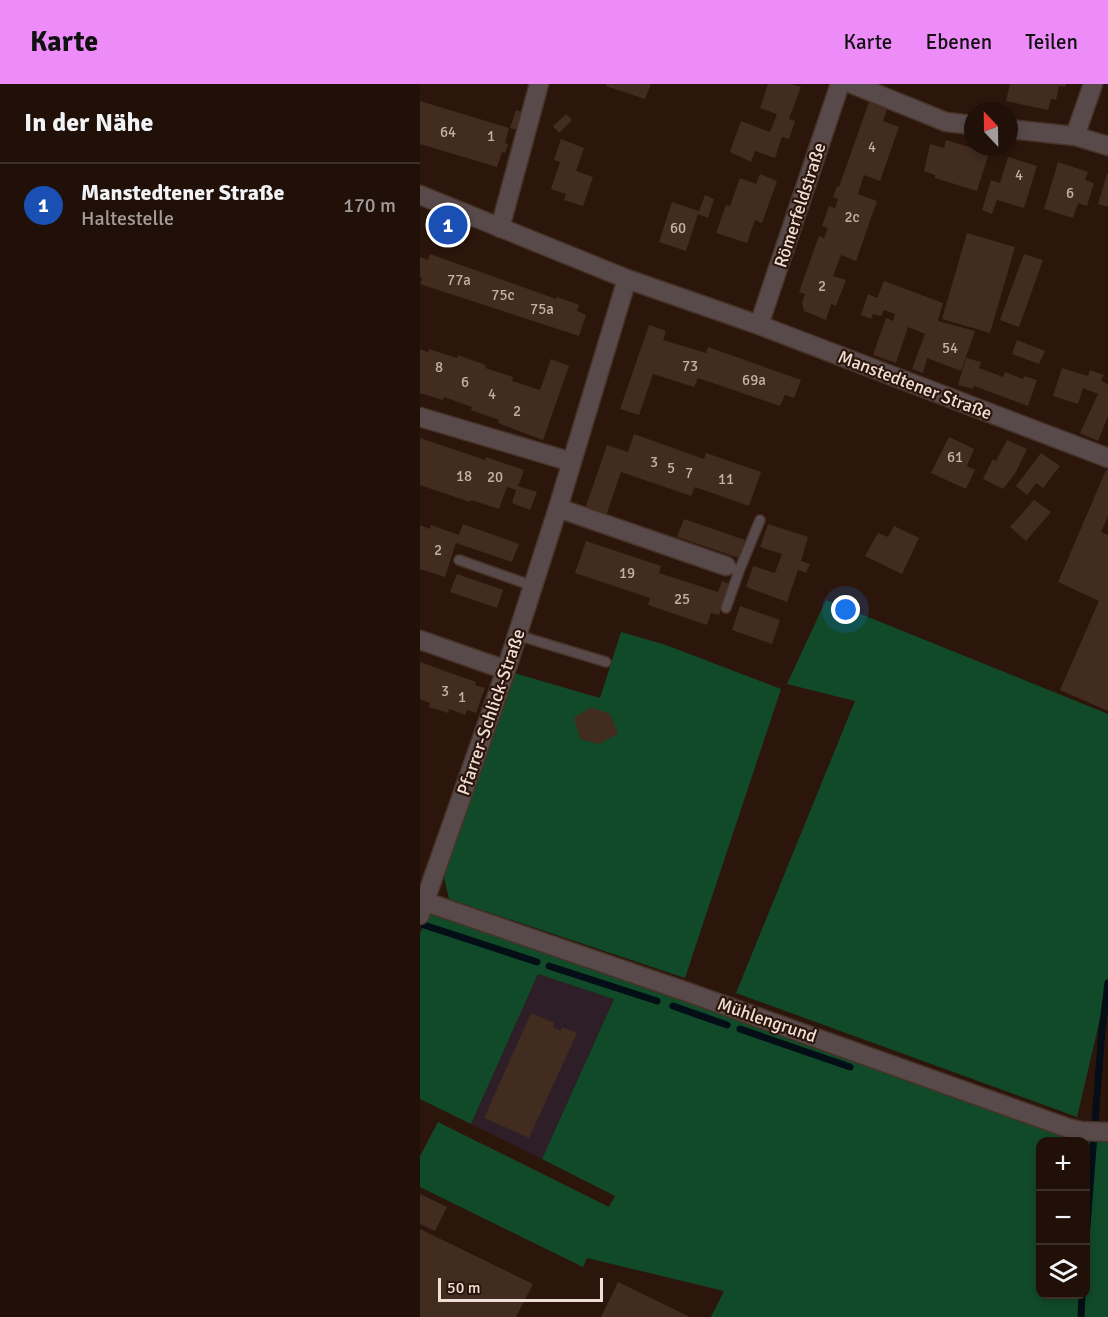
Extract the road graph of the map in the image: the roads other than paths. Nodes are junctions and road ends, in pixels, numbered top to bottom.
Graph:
1 (539, 84) edge
2 (840, 84) edge
3 (852, 84) edge
4 (1093, 84) edge
5 (964, 124) edge
6 (1018, 130) edge
7 (1075, 135) junction
8 (1108, 146) edge
9 (420, 195) edge
10 (501, 228) junction
11 (627, 279) junction
12 (759, 325) junction
13 (420, 417) edge
14 (1108, 458) edge
15 (572, 462) junction
16 (558, 508) junction
17 (760, 520) dead end
18 (459, 560) dead end
19 (733, 569) junction
20 (533, 586) junction
21 (726, 608) dead end
22 (517, 634) junction
23 (420, 640) edge
24 (606, 662) dead end
25 (506, 670) junction
26 (423, 908) edge
27 (1107, 1132) edge

1 - 10 street
2 - 12 street, Römerfeldstraße
3 - 5 street
4 - 7 street
6 - 7 street
7 - 8 street
9 - 10 street, Manstedtener Straße
10 - 11 street, Manstedtener Straße
11 - 12 street, Manstedtener Straße
11 - 15 street, Pfarrer-Schlick-Straße
12 - 14 street, Manstedtener Straße
13 - 15 street
15 - 16 street, Pfarrer-Schlick-Straße
16 - 19 street
16 - 20 street, Pfarrer-Schlick-Straße
17 - 19 lane
18 - 20 lane
19 - 21 lane
20 - 22 street, Pfarrer-Schlick-Straße
22 - 24 lane
22 - 25 street, Pfarrer-Schlick-Straße
23 - 25 street
25 - 26 street, Pfarrer-Schlick-Straße
26 - 27 street, Mühlengrund

